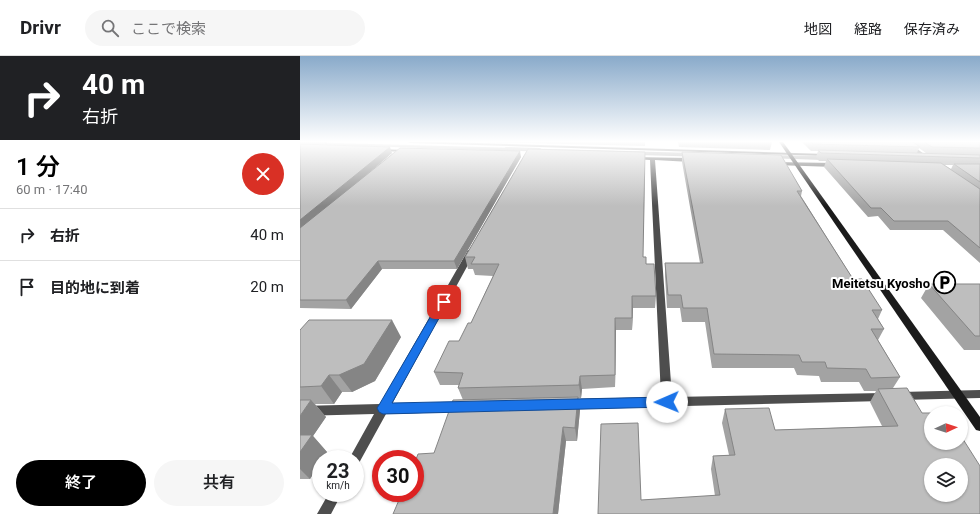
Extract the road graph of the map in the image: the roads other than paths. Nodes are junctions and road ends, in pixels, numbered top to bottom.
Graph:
1 (652, 163) edge
2 (797, 163) edge
3 (832, 163) edge
4 (844, 165) edge
5 (476, 244) edge
6 (980, 394) edge
7 (958, 395) junction
8 (667, 402) junction
9 (557, 404) edge
10 (470, 406) edge
11 (383, 408) junction
12 (300, 411) edge
13 (980, 426) edge
14 (360, 450) edge
15 (331, 502) edge
16 (324, 514) edge

1 - 8 street
2 - 7 street
3 - 4 street
5 - 11 street
6 - 7 street
7 - 8 street
7 - 13 street
8 - 9 street
10 - 11 street
11 - 12 street
11 - 14 street
15 - 16 street

